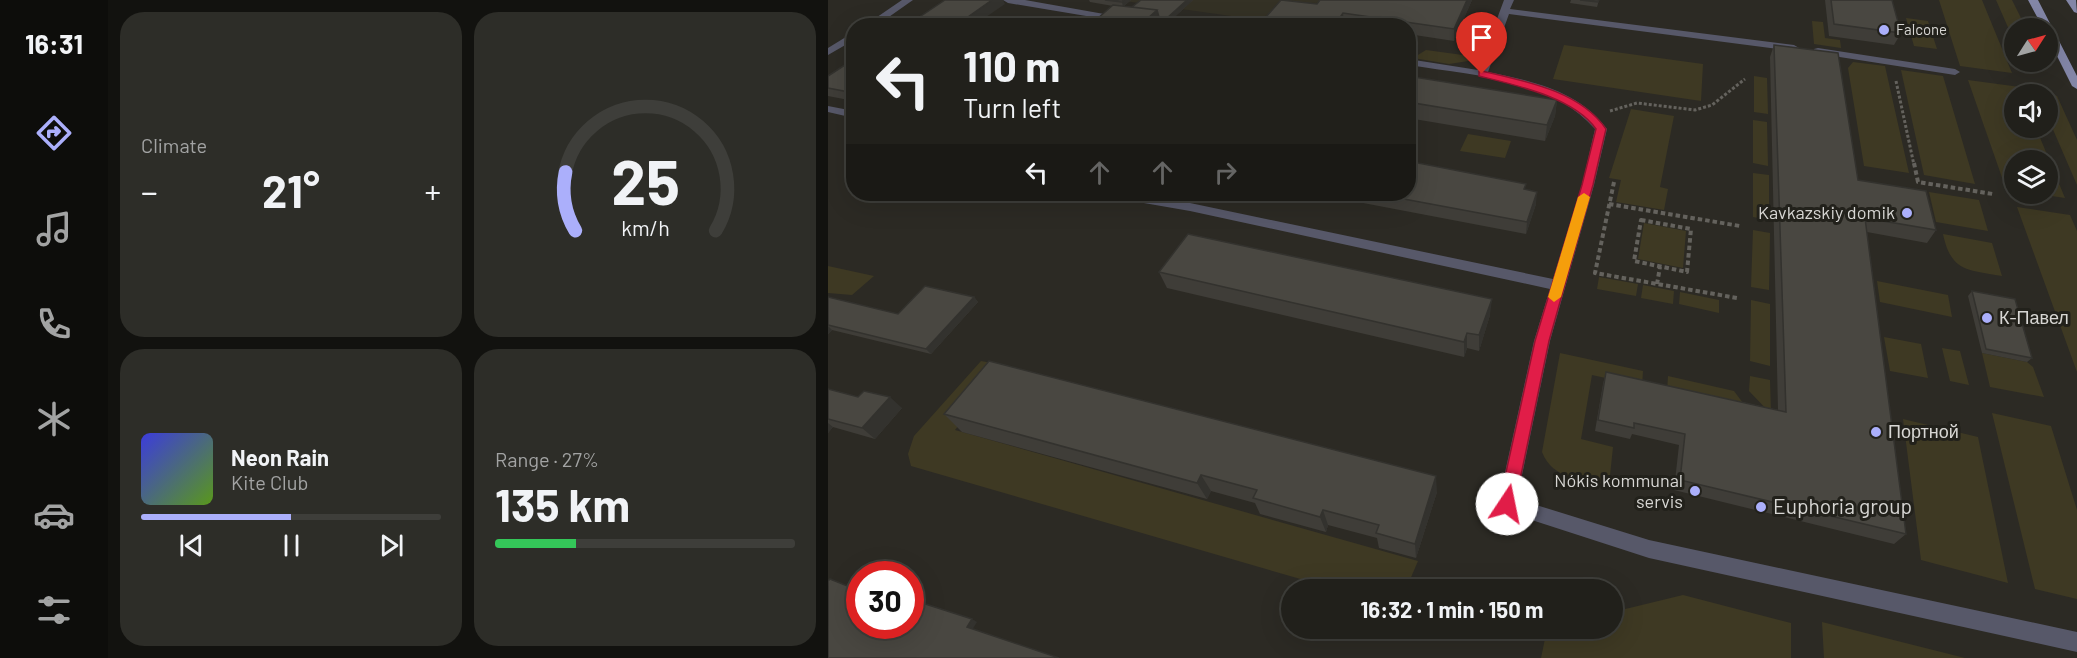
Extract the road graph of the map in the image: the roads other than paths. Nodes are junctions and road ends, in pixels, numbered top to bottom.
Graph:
1 (908, 0) edge
2 (1008, 0) edge
3 (2033, 0) edge
4 (2071, 0) edge
5 (1507, 6) edge
6 (2077, 10) edge
7 (881, 18) edge
8 (1118, 18) edge
9 (846, 40) edge
10 (828, 52) edge
11 (1416, 63) edge
12 (1955, 72) dead end
13 (1482, 74) junction
14 (2077, 86) edge
15 (828, 109) edge
16 (846, 113) edge
17 (1155, 201) edge
18 (1558, 285) junction
19 (2077, 642) edge

1 - 7 street
2 - 8 street
3 - 14 main road
4 - 6 main road
5 - 12 street
5 - 13 street
9 - 10 street
11 - 13 street
13 - 18 street
15 - 16 street
17 - 18 street
18 - 19 street

